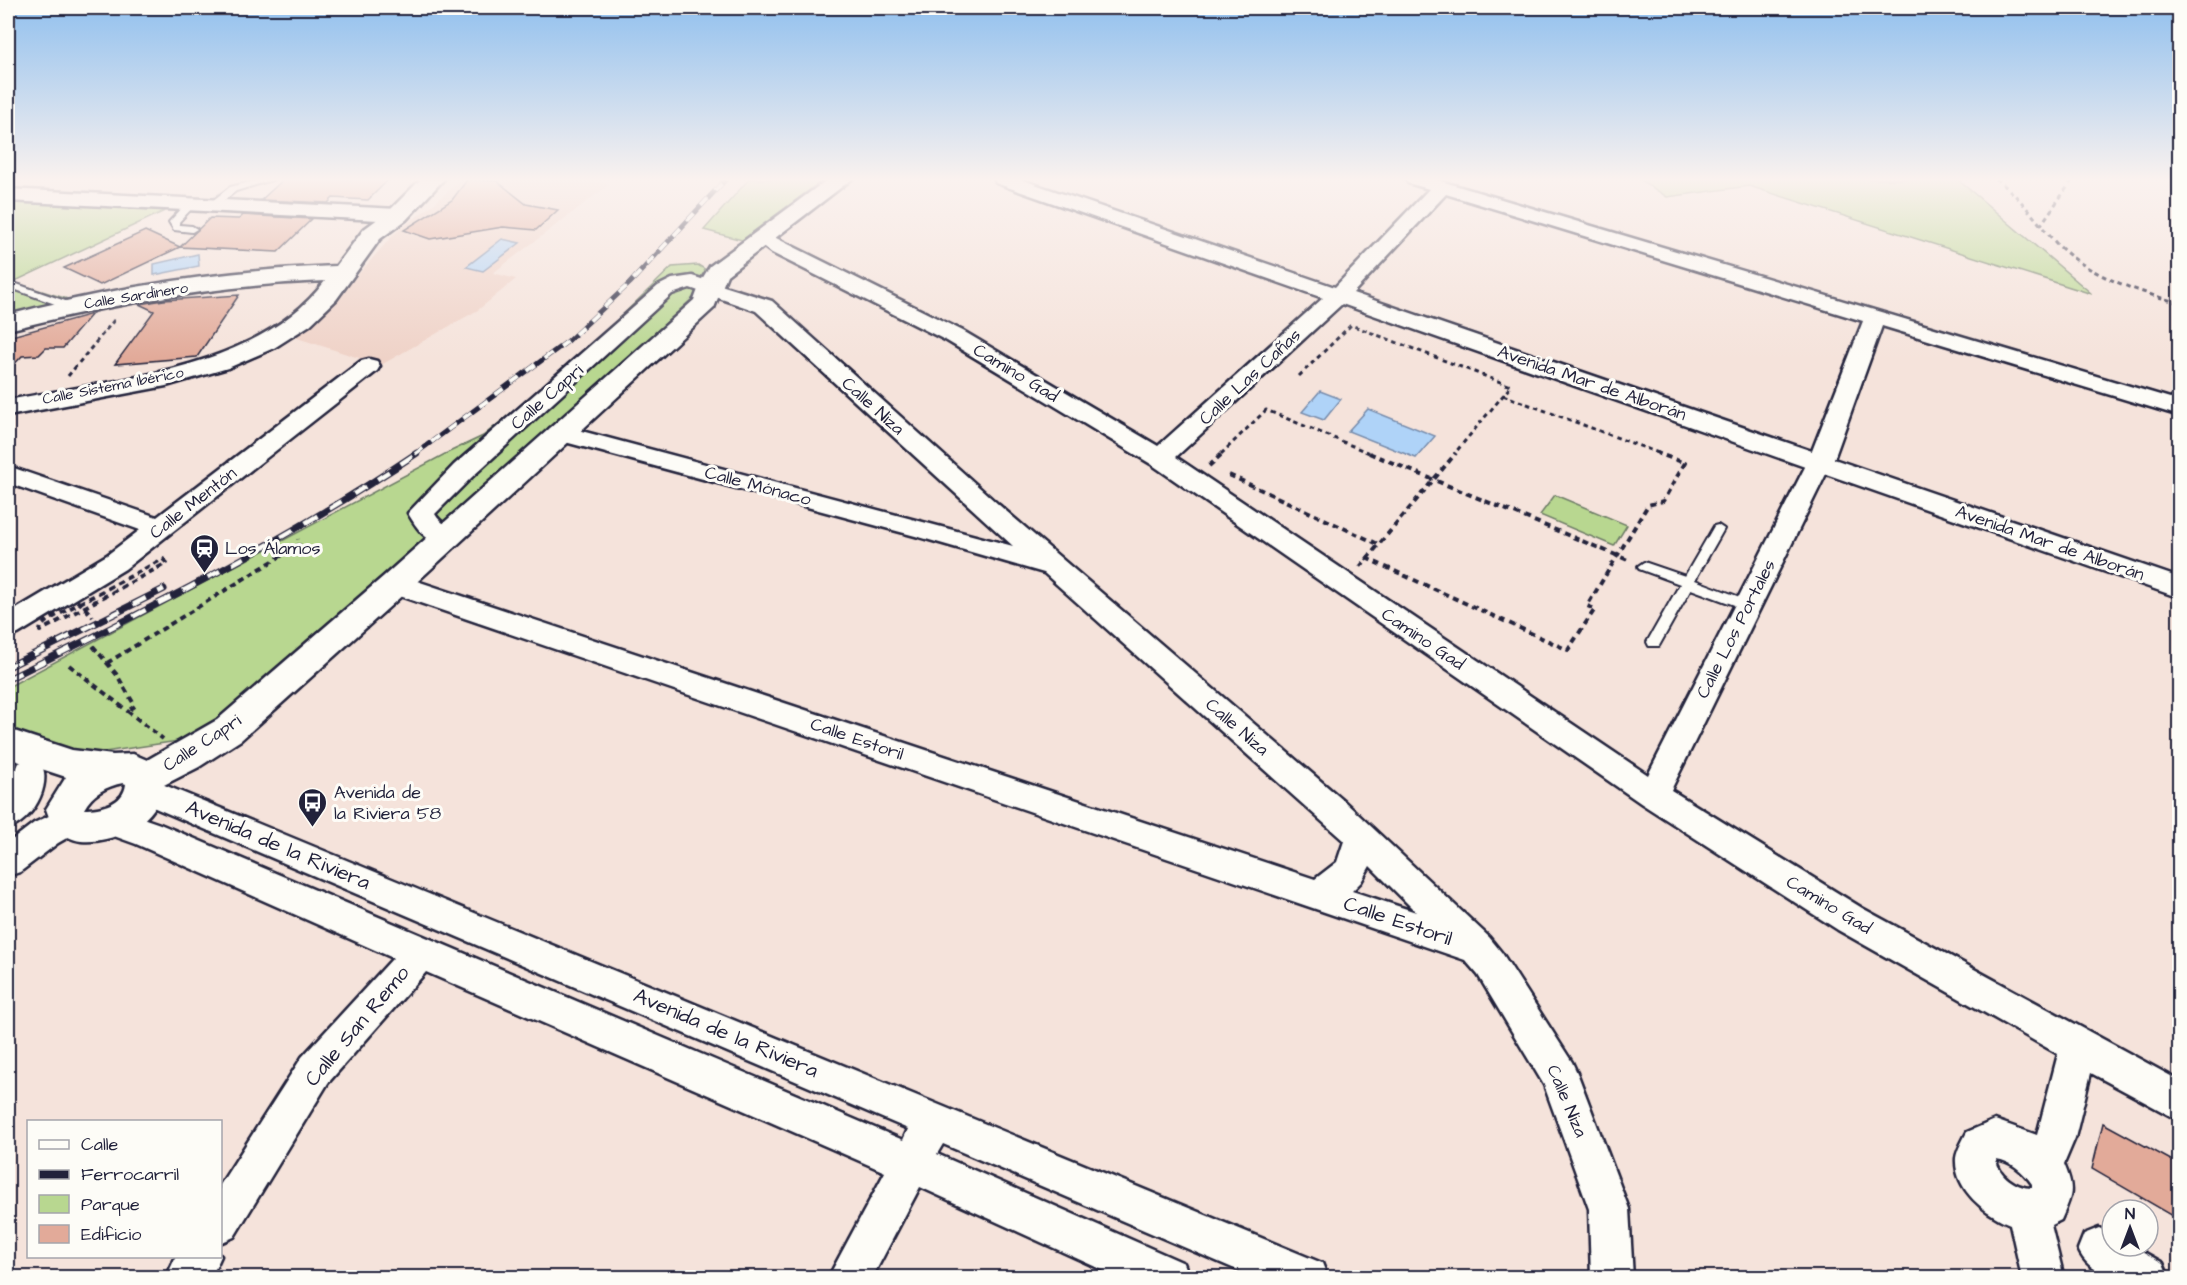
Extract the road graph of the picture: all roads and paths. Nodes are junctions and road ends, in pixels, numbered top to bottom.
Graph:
1 (359, 239) edge
2 (368, 239) edge
3 (763, 239) joint
4 (1177, 239) edge
5 (1392, 239) edge
6 (1615, 239) edge
7 (2053, 239) edge
8 (342, 273) junction
9 (265, 276) junction
10 (8, 284) edge
11 (711, 290) junction
12 (1339, 295) junction
13 (2180, 303) edge
14 (70, 306) junction
15 (117, 316) dead end
16 (1875, 317) junction
17 (8, 322) edge
18 (369, 366) dead end
19 (72, 370) dead end
20 (1299, 376) dead end
21 (1503, 395) junction
22 (8, 408) edge
23 (2180, 409) edge
24 (559, 433) junction
25 (1160, 458) junction
26 (1820, 462) junction
27 (8, 474) edge
28 (1433, 479) junction
29 (990, 511) junction
30 (162, 528) junction
31 (1718, 530) dead end
32 (446, 537) junction
33 (298, 539) dead end
34 (957, 539) junction
35 (1378, 544) junction
36 (1617, 556) junction
37 (1366, 558) junction
38 (1644, 566) joint
39 (1054, 567) junction
40 (1358, 568) dead end
41 (1688, 582) junction
42 (395, 584) junction
43 (2180, 588) edge
44 (77, 601) dead end
45 (1748, 605) junction
46 (93, 617) dead end
47 (8, 627) edge
48 (1654, 642) dead end
49 (93, 646) dead end
50 (107, 663) junction
51 (69, 665) dead end
52 (128, 711) junction
53 (8, 743) edge
54 (186, 757) junction
55 (19, 766) edge
56 (134, 779) junction
57 (1653, 795) junction
58 (69, 807) junction
59 (8, 816) edge
60 (111, 821) junction
61 (8, 838) edge
62 (1361, 838) junction
63 (8, 862) edge
64 (1319, 894) junction
65 (1477, 948) junction
66 (420, 953) junction
67 (2079, 1046) junction
68 (2180, 1102) edge
69 (934, 1121) junction
70 (911, 1163) junction
71 (2043, 1166) junction
72 (2027, 1211) junction
73 (222, 1220) edge
74 (2099, 1249) dead end
75 (199, 1258) edge
76 (187, 1278) edge
77 (849, 1278) edge
78 (1169, 1278) edge
79 (1307, 1278) edge
80 (1612, 1278) edge
81 (2043, 1278) edge
82 (2148, 1278) edge

1 - 9 street, Calle Sardinero
2 - 8 street, Calle Sistema Ibérico
3 - 11 street, Calle Capri
3 - 25 street, Camino Gad
4 - 12 street, Avenida Mar de Alborán
5 - 12 street, Calle Las Cañas
6 - 16 street
7 - 13 path
8 - 9 street, Calle Sardinero
8 - 22 street, Calle Sistema Ibérico
9 - 14 street, Calle Sardinero
10 - 14 lane
11 - 24 street, Calle Capri
11 - 29 street, Calle Niza
11 - 32 street, Calle Capri
12 - 25 street, Calle Las Cañas
12 - 26 street, Avenida Mar de Alborán
14 - 17 street, Calle Sardinero
15 - 19 path
16 - 23 street
16 - 26 street, Calle Los Portales
18 - 30 street, Calle Mentón
20 - 21 path
21 - 28 path
21 - 36 path
24 - 32 street, Calle Capri
24 - 34 street, Calle Mónaco
25 - 57 street, Camino Gad
26 - 43 street, Avenida Mar de Alborán
26 - 45 street, Calle Los Portales
27 - 30 street
28 - 35 path
28 - 35 path
28 - 36 path
29 - 34 street
29 - 39 street, Calle Niza
30 - 47 street, Calle Mentón
31 - 41 lane
32 - 42 street, Calle Capri
33 - 50 path
34 - 39 street, Calle Mónaco
35 - 37 path
36 - 37 path
36 - 38 path
37 - 40 path
38 - 41 lane
39 - 62 street, Calle Niza
41 - 45 lane
41 - 48 lane
42 - 54 street, Calle Capri
42 - 64 street, Calle Estoril
44 - 46 path, bridge
45 - 57 street, Calle Los Portales
49 - 50 path
50 - 52 path
51 - 52 path
52 - 54 path
53 - 56 street, Avenida de la Riviera
54 - 56 street, Calle Capri
55 - 58 street
55 - 59 street
56 - 58 street, Calle Capri
56 - 60 street
56 - 69 street, Avenida de la Riviera
57 - 67 street, Camino Gad
58 - 60 street
58 - 61 street
58 - 63 street
60 - 66 street
62 - 64 street, Calle Estoril
62 - 65 street, Calle Niza
64 - 65 street, Calle Estoril
65 - 80 street, Calle Niza
66 - 70 street
66 - 73 street, Calle San Remo
67 - 68 street, Camino Gad
67 - 71 street
69 - 70 street
69 - 79 street, Avenida de la Riviera
70 - 77 street
70 - 78 street
71 - 72 street
71 - 72 street
72 - 81 street
74 - 82 street
75 - 76 street

